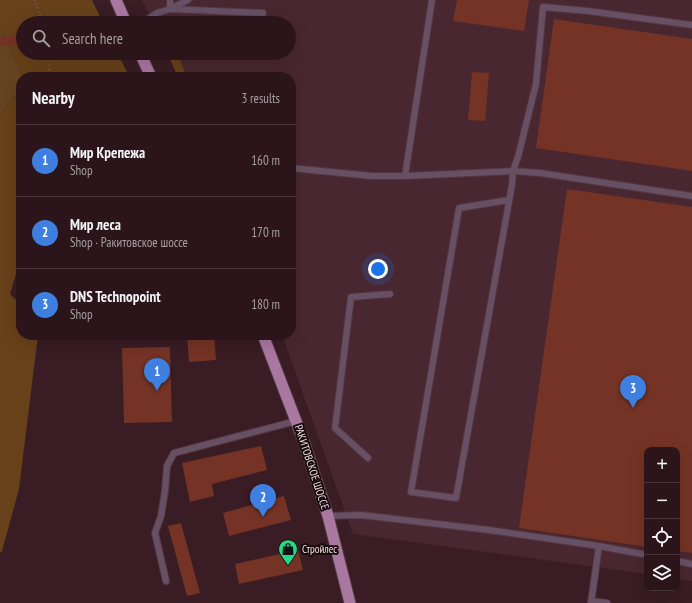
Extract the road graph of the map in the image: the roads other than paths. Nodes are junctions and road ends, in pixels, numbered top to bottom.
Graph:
1 (116, 0) edge
2 (170, 0) edge
3 (188, 0) edge
4 (432, 0) edge
5 (170, 10) junction
6 (263, 13) dead end
7 (123, 16) edge
8 (152, 16) edge
9 (692, 25) edge
10 (143, 60) edge
11 (149, 72) edge
12 (296, 168) edge
13 (513, 171) junction
14 (405, 176) junction
15 (692, 196) edge
16 (509, 200) junction
17 (390, 294) dead end
18 (265, 340) edge
19 (296, 421) junction
20 (368, 458) dead end
21 (328, 516) junction
22 (599, 546) junction
23 (644, 555) edge
24 (680, 562) edge
25 (692, 564) edge
26 (166, 580) dead end
27 (591, 602) edge
28 (350, 603) edge
29 (607, 603) edge

1 - 7 main road
2 - 5 lane
3 - 5 lane
4 - 14 lane
5 - 6 lane
5 - 8 lane
9 - 13 lane
10 - 11 main road
12 - 14 lane
13 - 14 lane
13 - 15 lane
13 - 16 lane
16 - 16 lane
17 - 20 lane
18 - 19 main road, РАКИТОВСКОЕ ШОССЕ
19 - 21 main road, РАКИТОВСКОЕ ШОССЕ
19 - 26 lane
21 - 22 lane
21 - 28 main road, РАКИТОВСКОЕ ШОССЕ
22 - 23 lane
22 - 27 lane
24 - 25 lane
27 - 29 lane

